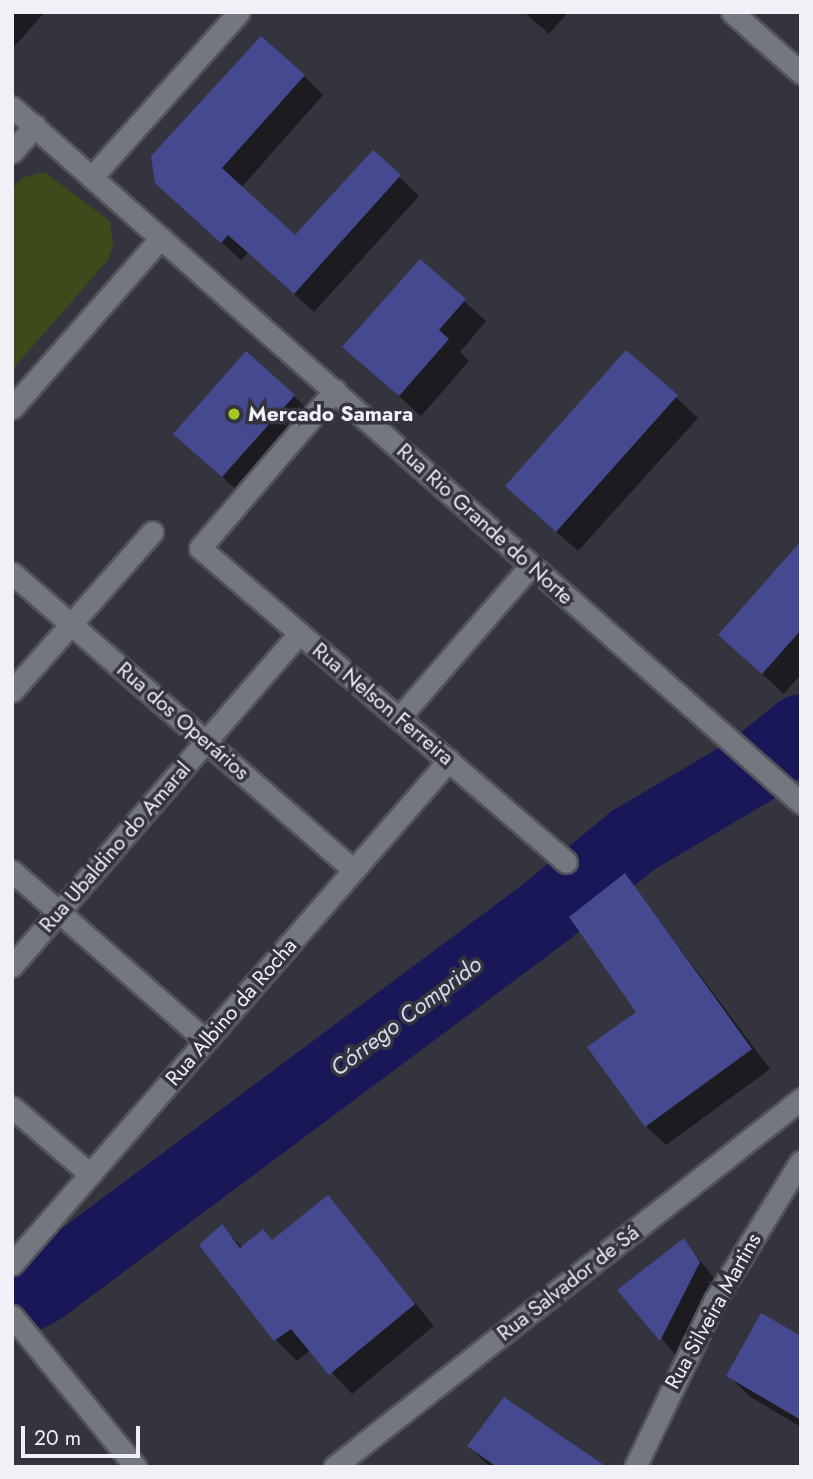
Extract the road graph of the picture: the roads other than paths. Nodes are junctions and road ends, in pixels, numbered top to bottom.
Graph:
1 (239, 12) edge
2 (732, 12) edge
3 (801, 73) edge
4 (12, 107) edge
5 (35, 126) junction
6 (12, 152) edge
7 (92, 177) junction
8 (161, 238) junction
9 (335, 390) junction
10 (12, 408) edge
11 (152, 531) dead end
12 (531, 565) junction
13 (12, 573) edge
14 (71, 624) junction
15 (299, 633) junction
16 (12, 691) edge
17 (399, 718) junction
18 (206, 741) junction
19 (449, 760) junction
20 (801, 803) edge
21 (566, 862) dead end
22 (354, 870) junction
23 (12, 871) edge
24 (59, 912) junction
25 (12, 966) edge
26 (206, 1041) junction
27 (801, 1100) edge
28 (12, 1107) edge
29 (801, 1161) edge
30 (90, 1174) junction
31 (12, 1264) edge
32 (12, 1317) edge
33 (136, 1467) edge
34 (334, 1467) edge
35 (635, 1467) edge

1 - 7 street
2 - 3 street
4 - 5 street, Rua Rio Grande do Norte
5 - 6 street
5 - 7 street, Rua Rio Grande do Norte
7 - 8 street, Rua Rio Grande do Norte
8 - 9 street, Rua Rio Grande do Norte
8 - 10 street
9 - 12 street, Rua Rio Grande do Norte
9 - 15 street, Rua Nelson Ferreira
11 - 14 street
12 - 17 street
12 - 20 street, Rua Rio Grande do Norte
13 - 14 street, Rua dos Operários
14 - 16 street
14 - 18 street, Rua dos Operários
15 - 17 street, Rua Nelson Ferreira
15 - 18 street, Rua Ubaldino do Amaral
17 - 19 street, Rua Nelson Ferreira
18 - 22 street, Rua dos Operários
18 - 24 street, Rua Ubaldino do Amaral
19 - 21 street, Rua Nelson Ferreira
19 - 22 street, Rua Albino da Rocha
22 - 26 street, Rua Albino da Rocha
23 - 24 street
24 - 25 street, Rua Ubaldino do Amaral
24 - 26 street
26 - 30 street, Rua Albino da Rocha
27 - 34 street, Rua Salvador de Sá
28 - 30 street
29 - 35 street, Rua Silveira Martins
30 - 31 street, Rua Albino da Rocha
32 - 33 street

